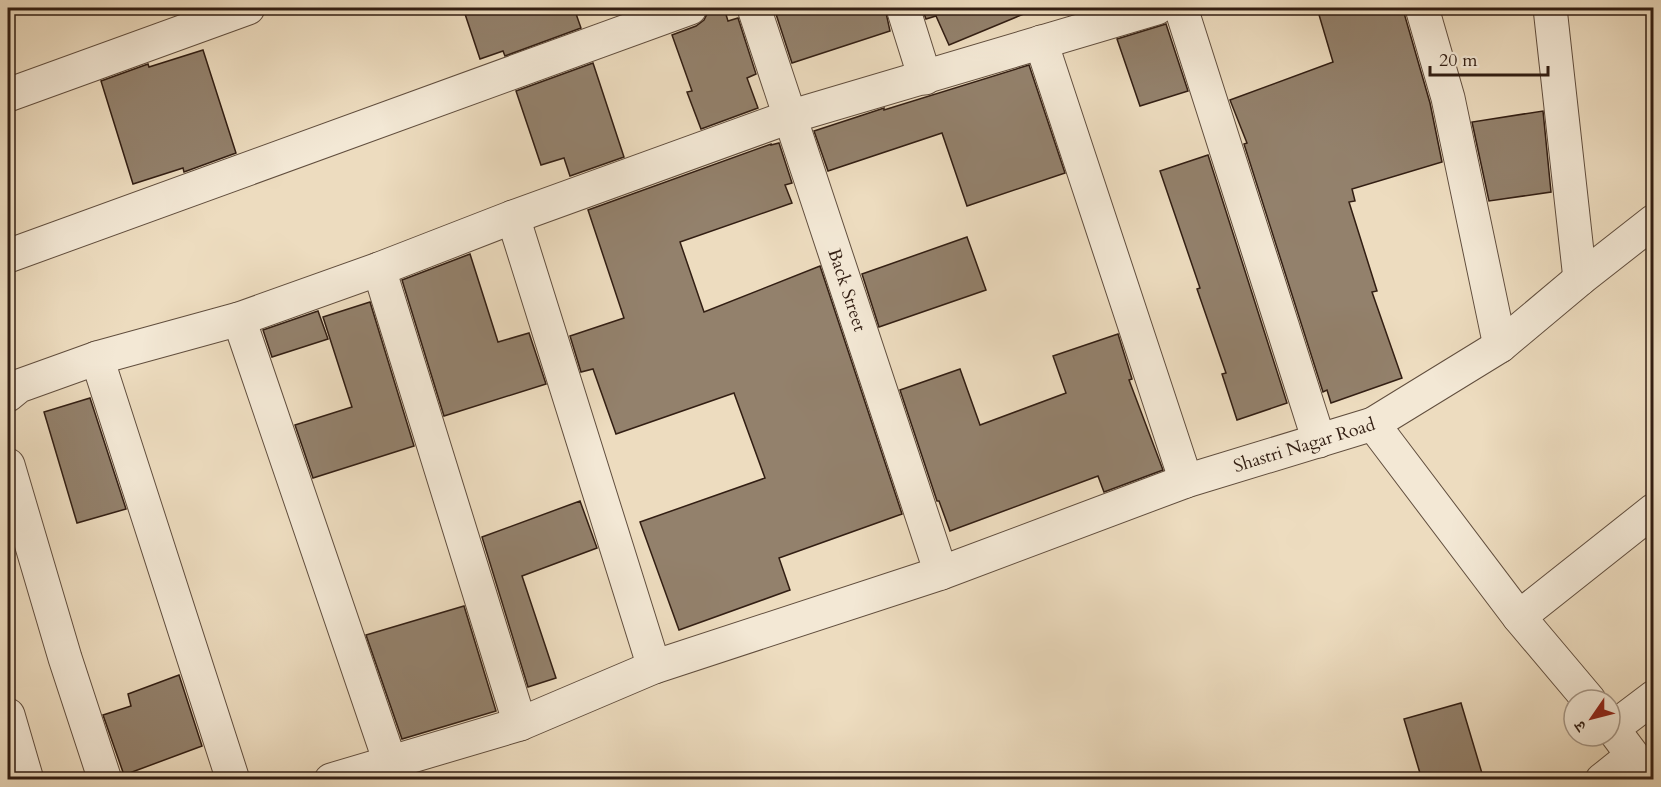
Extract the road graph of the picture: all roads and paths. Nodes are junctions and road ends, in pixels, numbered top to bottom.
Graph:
1 (248, 8) edge
2 (690, 8) edge
3 (754, 8) edge
4 (903, 8) edge
5 (1157, 8) edge
6 (1181, 8) edge
7 (1422, 8) edge
8 (1550, 8) edge
9 (1071, 20) edge
10 (1041, 42) junction
11 (926, 78) junction
12 (8, 95) edge
13 (789, 117) junction
14 (513, 217) junction
15 (1653, 221) edge
16 (8, 256) edge
17 (379, 269) junction
18 (1580, 279) junction
19 (239, 319) junction
20 (1500, 346) junction
21 (97, 358) junction
22 (8, 395) edge
23 (1373, 424) junction
24 (1319, 441) junction
25 (8, 465) edge
26 (1186, 481) junction
27 (1653, 510) edge
28 (942, 573) junction
29 (1519, 617) junction
30 (654, 667) junction
31 (1579, 688) edge
32 (1653, 697) edge
33 (8, 715) edge
34 (1622, 719) edge
35 (520, 724) junction
36 (1622, 742) edge
37 (390, 762) junction
38 (1642, 768) edge
39 (27, 780) edge
40 (105, 780) edge
41 (233, 780) edge
42 (330, 780) edge
43 (1602, 780) edge

1 - 12 street
2 - 16 street
3 - 13 street, Back Street
4 - 11 street
5 - 9 street
6 - 24 street
7 - 20 street
8 - 18 street
9 - 10 street
10 - 11 street
10 - 26 street
11 - 13 street
13 - 14 street
13 - 28 street, Back Street
14 - 17 street
14 - 30 street
15 - 18 street
17 - 19 street
17 - 35 street
18 - 20 street
19 - 21 street
19 - 37 street
20 - 23 street
21 - 22 street
21 - 41 street
23 - 24 street, Shastri Nagar Road
23 - 29 street, Shastri Nagar Road
24 - 26 street, Shastri Nagar Road
25 - 40 street
26 - 28 street, Shastri Nagar Road
27 - 29 street
28 - 30 street, Shastri Nagar Road
29 - 31 street, Shastri Nagar Road
30 - 35 street, Shastri Nagar Road
32 - 34 street
33 - 39 street
35 - 37 street, Shastri Nagar Road
36 - 38 street
37 - 42 street, Shastri Nagar Road
38 - 43 street

